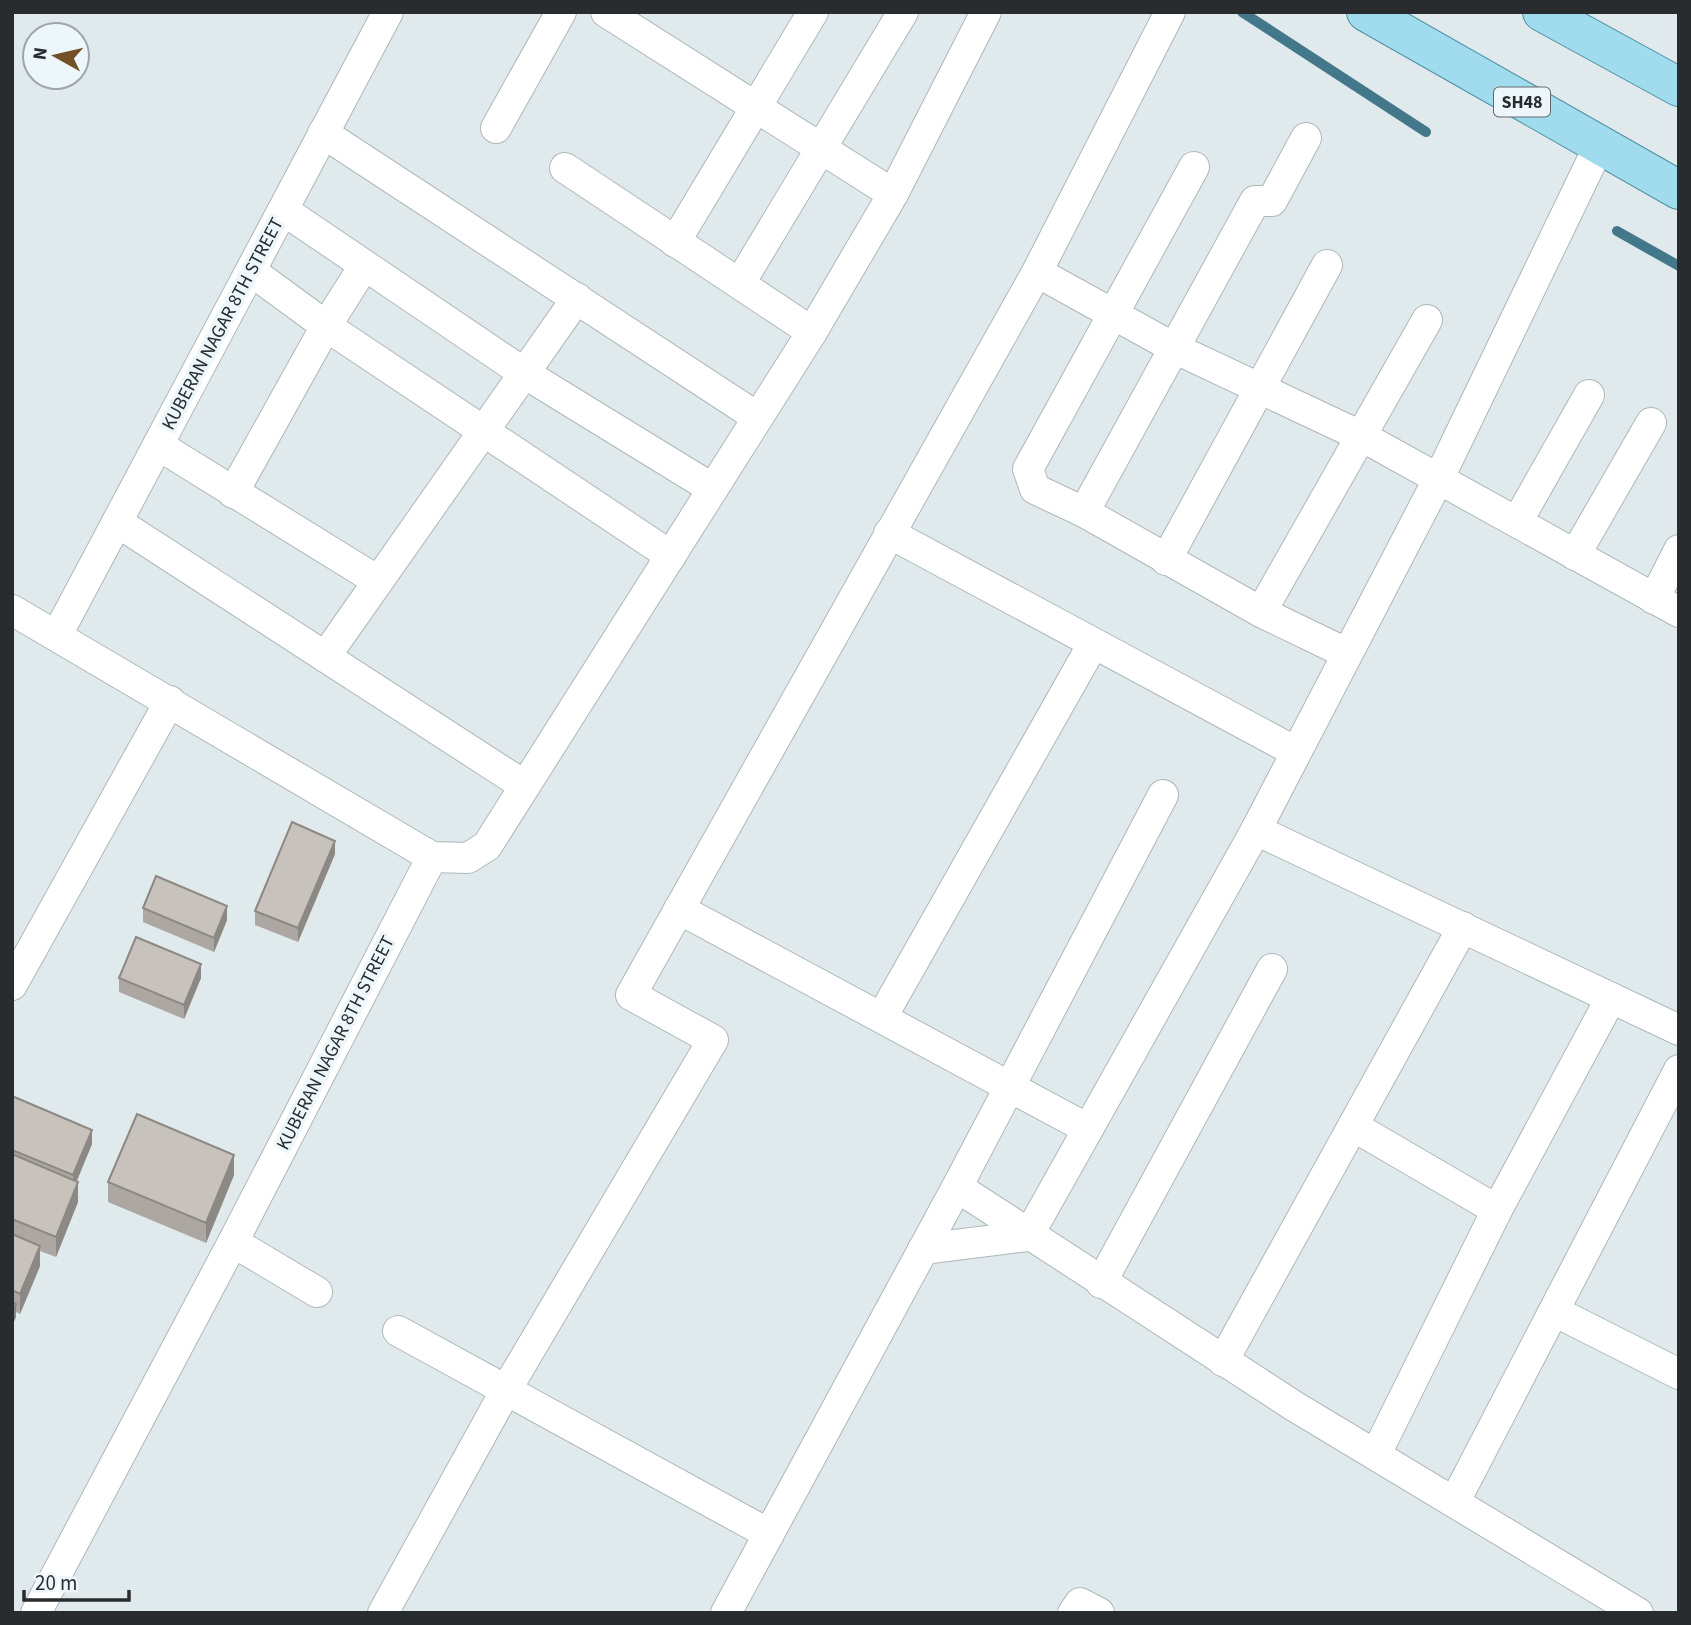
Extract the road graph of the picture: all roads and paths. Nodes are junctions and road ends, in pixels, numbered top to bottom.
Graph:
1 (388, 12) edge
2 (561, 12) edge
3 (606, 12) edge
4 (813, 12) edge
5 (903, 12) edge
6 (986, 12) edge
7 (1170, 12) edge
8 (1366, 12) edge
9 (1542, 12) edge
10 (1679, 86) edge
11 (755, 106) junction
12 (496, 128) dead end
13 (323, 133) junction
14 (1306, 138) dead end
15 (1599, 146) junction
16 (822, 149) junction
17 (1194, 167) dead end
18 (565, 168) dead end
19 (1679, 190) edge
20 (893, 194) junction
21 (283, 210) junction
22 (675, 242) junction
23 (1327, 265) dead end
24 (364, 266) junction
25 (250, 271) junction
26 (1037, 272) junction
27 (740, 283) junction
28 (577, 298) junction
29 (1110, 315) junction
30 (1427, 320) dead end
31 (326, 326) junction
32 (812, 332) junction
33 (1176, 349) junction
34 (524, 373) junction
35 (1259, 388) junction
36 (1589, 395) dead end
37 (757, 417) junction
38 (1651, 423) dead end
39 (483, 431) junction
40 (1363, 437) junction
41 (158, 445) junction
42 (1439, 478) junction
43 (713, 489) junction
44 (233, 494) junction
45 (1084, 512) junction
46 (117, 522) junction
47 (1517, 522) junction
48 (889, 533) junction
49 (1679, 550) edge
50 (1575, 555) junction
51 (671, 556) junction
52 (1166, 560) junction
53 (378, 581) junction
54 (1667, 606) edge
55 (12, 610) edge
56 (1261, 612) junction
57 (57, 635) junction
58 (1093, 644) junction
59 (1346, 653) junction
60 (325, 657) junction
61 (170, 701) junction
62 (1296, 752) junction
63 (524, 786) junction
64 (1163, 795) dead end
65 (1256, 830) junction
66 (432, 857) junction
67 (679, 909) junction
68 (1463, 928) junction
69 (1272, 969) dead end
70 (12, 985) edge
71 (1611, 998) junction
72 (882, 1017) junction
73 (1679, 1030) edge
74 (1679, 1070) edge
75 (1010, 1087) junction
76 (1353, 1126) junction
77 (1088, 1129) junction
78 (957, 1188) junction
79 (1497, 1210) junction
80 (1028, 1236) junction
81 (233, 1242) junction
82 (923, 1249) junction
83 (1101, 1283) junction
84 (317, 1292) dead end
85 (1554, 1311) junction
86 (398, 1331) dead end
87 (1223, 1361) junction
88 (1679, 1374) edge
89 (506, 1390) junction
90 (1376, 1454) junction
91 (1455, 1501) junction
92 (769, 1534) junction
93 (36, 1613) edge
94 (383, 1613) edge
95 (726, 1613) edge
96 (1073, 1613) edge
97 (1099, 1613) edge
98 (1638, 1613) edge

1 - 13 street, KUBERAN NAGAR 8TH STREET
2 - 12 street
3 - 11 street
4 - 11 street
5 - 16 street
6 - 20 street
7 - 26 street
8 - 15 main road, SH48
9 - 10 main road
11 - 16 street
11 - 22 street
13 - 21 street, KUBERAN NAGAR 8TH STREET
13 - 28 street
14 - 33 street
15 - 19 main road, SH48
15 - 42 street
16 - 20 street
16 - 27 street
17 - 29 street
18 - 22 street
20 - 32 street
21 - 24 street
21 - 25 street, KUBERAN NAGAR 8TH STREET
22 - 27 street
23 - 35 street
24 - 31 street
24 - 34 street
25 - 31 street
25 - 41 street, KUBERAN NAGAR 8TH STREET
26 - 29 street
26 - 48 street
27 - 32 street
28 - 34 street
28 - 37 street
29 - 33 street
29 - 45 street
30 - 40 street
31 - 39 street
31 - 44 street
32 - 37 street
33 - 35 street
33 - 45 street
34 - 39 street
34 - 43 street
35 - 40 street
35 - 52 street
36 - 47 street
37 - 43 street
38 - 50 street
39 - 51 street
39 - 53 street
40 - 42 street
40 - 56 street
41 - 44 street
41 - 46 street, KUBERAN NAGAR 8TH STREET
42 - 47 street
42 - 59 street
43 - 51 street
44 - 53 street
45 - 52 street
46 - 57 street, KUBERAN NAGAR 8TH STREET
46 - 60 street
47 - 50 street
48 - 58 street
48 - 67 street
49 - 54 street
50 - 54 street
51 - 63 street
52 - 56 street
53 - 60 street
55 - 57 street
56 - 59 street
57 - 61 street
58 - 62 street
58 - 72 street
59 - 62 street
60 - 63 street
61 - 66 street
61 - 70 street
62 - 65 street
63 - 66 street
64 - 75 street
65 - 68 street
65 - 77 street
66 - 81 street, KUBERAN NAGAR 8TH STREET
67 - 72 street
67 - 89 street
68 - 71 street
68 - 76 street
69 - 83 street
71 - 73 street
71 - 79 street
72 - 75 street
74 - 85 street
75 - 77 street
75 - 78 street
76 - 79 street
76 - 87 street
77 - 80 street
78 - 80 street
78 - 82 street
79 - 90 street
80 - 82 street
80 - 83 street
81 - 84 street
81 - 93 street, KUBERAN NAGAR 8TH STREET
82 - 92 street
83 - 87 street
85 - 88 street
85 - 91 street
86 - 89 street
87 - 90 street
89 - 92 street
89 - 94 street
90 - 91 street
91 - 98 street
92 - 95 street
96 - 97 street

